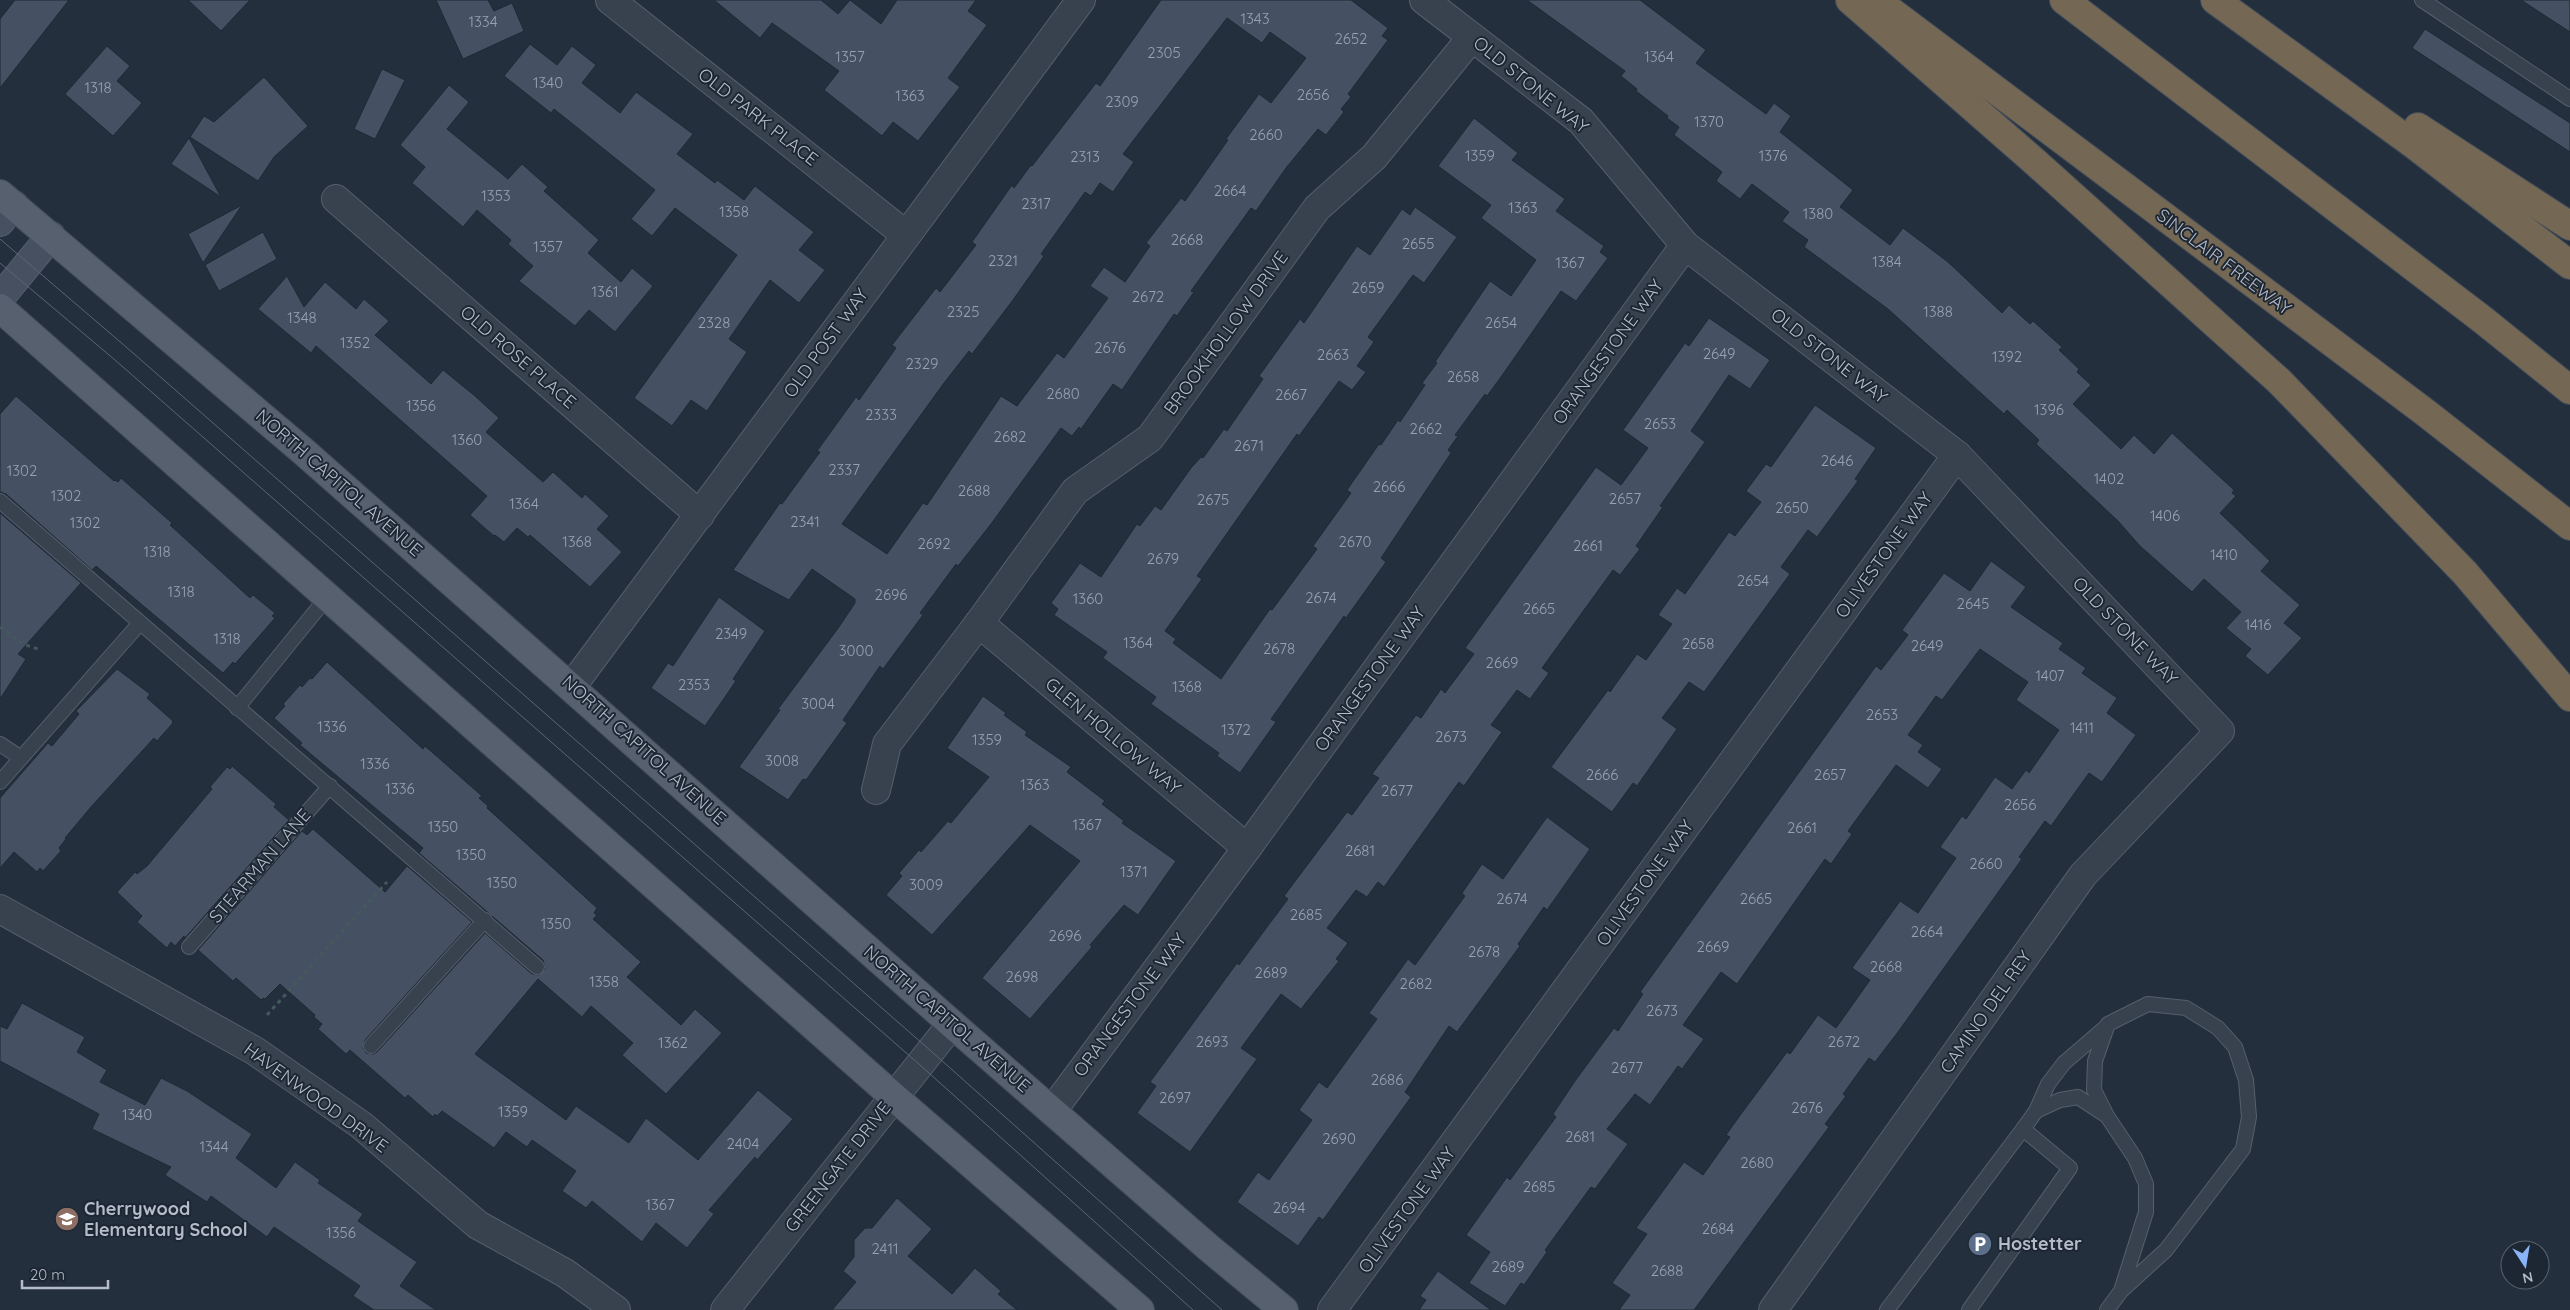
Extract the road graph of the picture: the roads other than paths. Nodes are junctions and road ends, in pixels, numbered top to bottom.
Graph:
1 (610, 0) edge
2 (1081, 0) edge
3 (1424, 0) edge
4 (1850, 0) edge
5 (1876, 0) edge
6 (2064, 0) edge
7 (2215, 0) edge
8 (2224, 0) edge
9 (2422, 0) edge
10 (1472, 37) junction
11 (2570, 99) edge
12 (336, 199) dead end
13 (5, 207) edge
14 (2570, 226) edge
15 (906, 235) junction
16 (51, 236) junction
17 (1686, 246) junction
18 (2570, 265) edge
19 (0, 298) edge
20 (0, 308) edge
21 (2570, 390) edge
22 (1957, 455) junction
23 (0, 501) edge
24 (700, 515) junction
25 (2570, 526) edge
26 (328, 596) junction
27 (140, 623) junction
28 (979, 623) junction
29 (572, 686) junction
30 (2570, 697) edge
31 (237, 708) junction
32 (2220, 731) joint
33 (0, 744) edge
34 (21, 758) junction
35 (0, 782) edge
36 (330, 786) junction
37 (876, 790) dead end
38 (1247, 848) junction
39 (0, 909) edge
40 (485, 920) junction
41 (190, 947) dead end
42 (537, 967) dead end
43 (952, 1024) junction
44 (2108, 1024) junction
45 (371, 1046) dead end
46 (894, 1096) junction
47 (1052, 1111) junction
48 (2036, 1111) junction
49 (2107, 1116) junction
50 (2023, 1129) junction
51 (2121, 1291) junction
52 (616, 1310) edge
53 (725, 1310) edge
54 (1140, 1310) edge
55 (1284, 1310) edge
56 (1332, 1310) edge
57 (1773, 1310) edge
58 (1887, 1310) edge
59 (1969, 1310) edge
60 (2107, 1310) edge

1 - 15 street, OLD PARK PLACE
2 - 15 street, OLD POST WAY
3 - 10 street, OLD STONE WAY
4 - 30 highway
5 - 25 highway, SINCLAIR FREEWAY
6 - 21 highway
7 - 18 highway
8 - 14 highway
9 - 11 lane
10 - 17 street, OLD STONE WAY
10 - 28 street, BROOKHOLLOW DRIVE
12 - 24 street, OLD ROSE PLACE
13 - 16 main road, NORTH CAPITOL AVENUE
15 - 24 street, OLD POST WAY
16 - 19 street
16 - 29 main road, NORTH CAPITOL AVENUE
17 - 22 street, OLD STONE WAY
17 - 38 street, ORANGESTONE WAY
20 - 26 main road
22 - 32 street, OLD STONE WAY
22 - 56 street, OLIVESTONE WAY
23 - 27 lane
24 - 29 street, OLD POST WAY
26 - 31 lane
26 - 46 main road
27 - 31 lane
27 - 34 lane
28 - 37 street, BROOKHOLLOW DRIVE
28 - 38 street, GLEN HOLLOW WAY
29 - 43 main road, NORTH CAPITOL AVENUE
31 - 36 lane
32 - 57 street, CAMINO DEL REY
33 - 34 lane
34 - 35 lane
36 - 40 lane
36 - 41 lane, STEARMAN LANE
38 - 47 street, ORANGESTONE WAY
39 - 52 street, HAVENWOOD DRIVE
40 - 42 lane
40 - 45 lane
43 - 46 street, GREENGATE DRIVE
43 - 47 main road, NORTH CAPITOL AVENUE
44 - 48 lane
44 - 49 lane
44 - 51 lane
46 - 53 street, GREENGATE DRIVE
46 - 54 main road
47 - 55 main road, NORTH CAPITOL AVENUE
48 - 49 lane
48 - 50 lane
49 - 51 lane
50 - 58 lane
50 - 59 lane
51 - 60 lane

